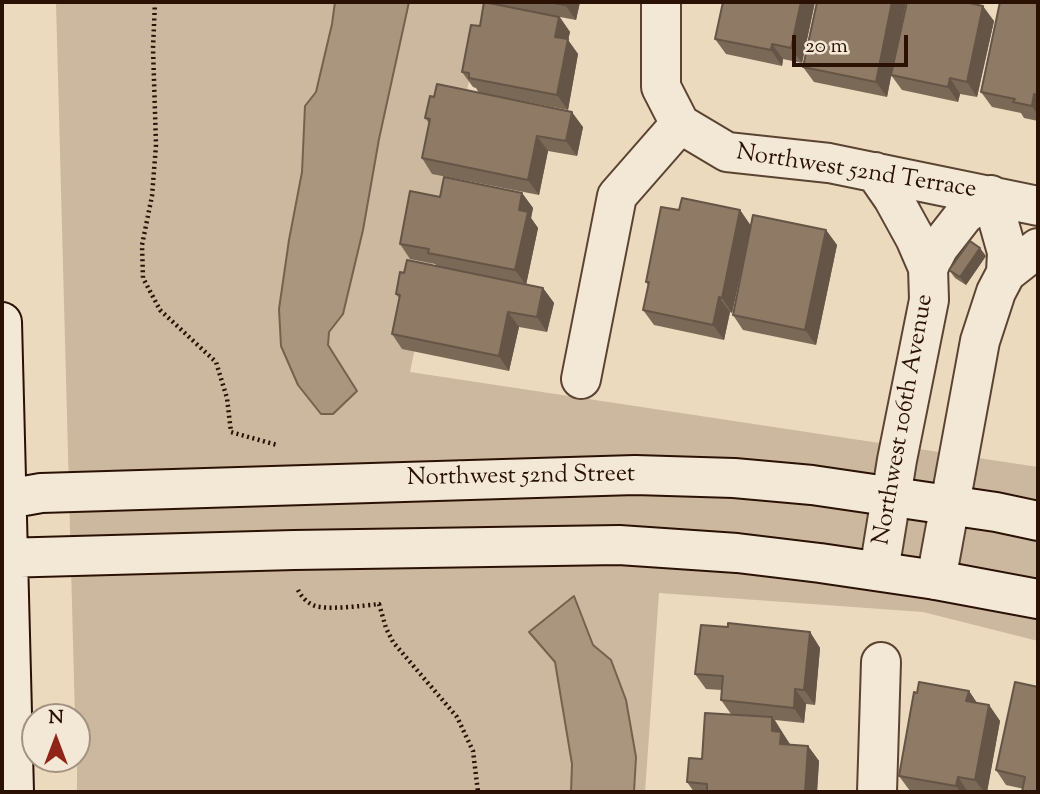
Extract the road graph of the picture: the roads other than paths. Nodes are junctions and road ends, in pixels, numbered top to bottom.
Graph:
1 (661, 2) edge
2 (680, 124) junction
3 (875, 172) junction
4 (991, 195) junction
5 (1038, 206) edge
6 (1038, 248) edge
7 (1006, 273) junction
8 (929, 284) junction
9 (989, 312) junction
10 (2, 322) edge
11 (581, 379) dead end
12 (891, 496) junction
13 (4, 500) edge
14 (950, 505) junction
15 (1038, 521) edge
16 (5, 558) edge
17 (878, 571) junction
18 (936, 580) junction
19 (1038, 599) edge
20 (881, 662) dead end
21 (14, 792) edge
22 (877, 792) edge

1 - 2 street
2 - 3 street, Northwest 52nd Terrace
2 - 11 street
3 - 4 street, Northwest 52nd Terrace
3 - 8 street, Northwest 106th Avenue
4 - 5 street, Northwest 52nd Terrace
4 - 7 street
4 - 8 street, Northwest 106th Avenue
6 - 7 street
7 - 9 street
8 - 9 street
8 - 12 street, Northwest 106th Avenue
9 - 14 street
10 - 13 street
12 - 13 street, Northwest 52nd Street
12 - 14 street, Northwest 52nd Street
12 - 17 street, Northwest 106th Avenue
13 - 16 street
14 - 15 street, Northwest 52nd Street
14 - 18 street
16 - 17 street
16 - 21 street
17 - 18 street
18 - 19 street
20 - 22 street

